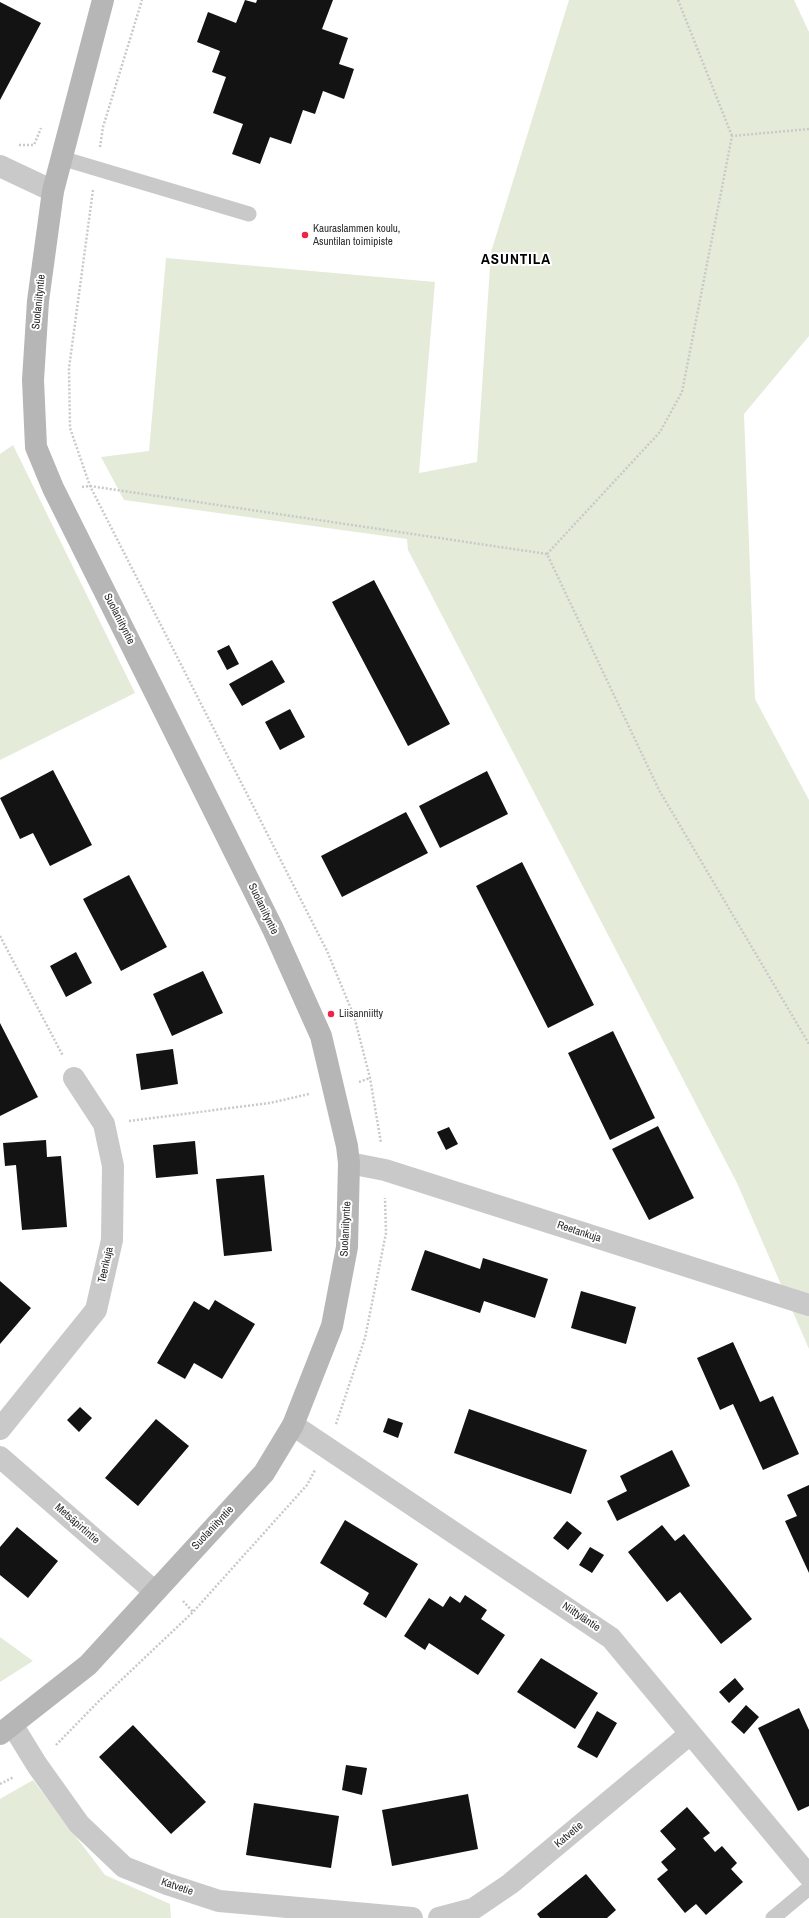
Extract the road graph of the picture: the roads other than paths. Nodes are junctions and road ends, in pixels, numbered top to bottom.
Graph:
1 (103, 0) edge
2 (61, 158) junction
3 (0, 166) edge
4 (53, 191) junction
5 (249, 214) dead end
6 (74, 1078) road end
7 (348, 1164) junction
8 (809, 1305) edge
9 (293, 1425) junction
10 (0, 1428) edge
11 (0, 1457) edge
12 (154, 1591) junction
13 (6, 1730) edge
14 (690, 1734) junction
15 (809, 1876) edge
16 (809, 1888) edge
17 (412, 1918) edge
18 (439, 1918) edge
19 (773, 1918) edge

1 - 2 street, Suolaniityntie
2 - 4 street, Suolaniityntie
2 - 5 lane
3 - 4 street
4 - 7 street, Suolaniityntie
6 - 10 street, Teerikuja
7 - 8 street, Reetankuja
7 - 9 street, Suolaniityntie
9 - 12 street, Suolaniityntie
9 - 14 street, Niittyläntie
11 - 12 street, Metsäpirtintie
12 - 13 street, Suolaniityntie
13 - 17 street, Katvetie
14 - 15 street, Niittyläntie
14 - 18 street, Katvetie
16 - 19 lane

